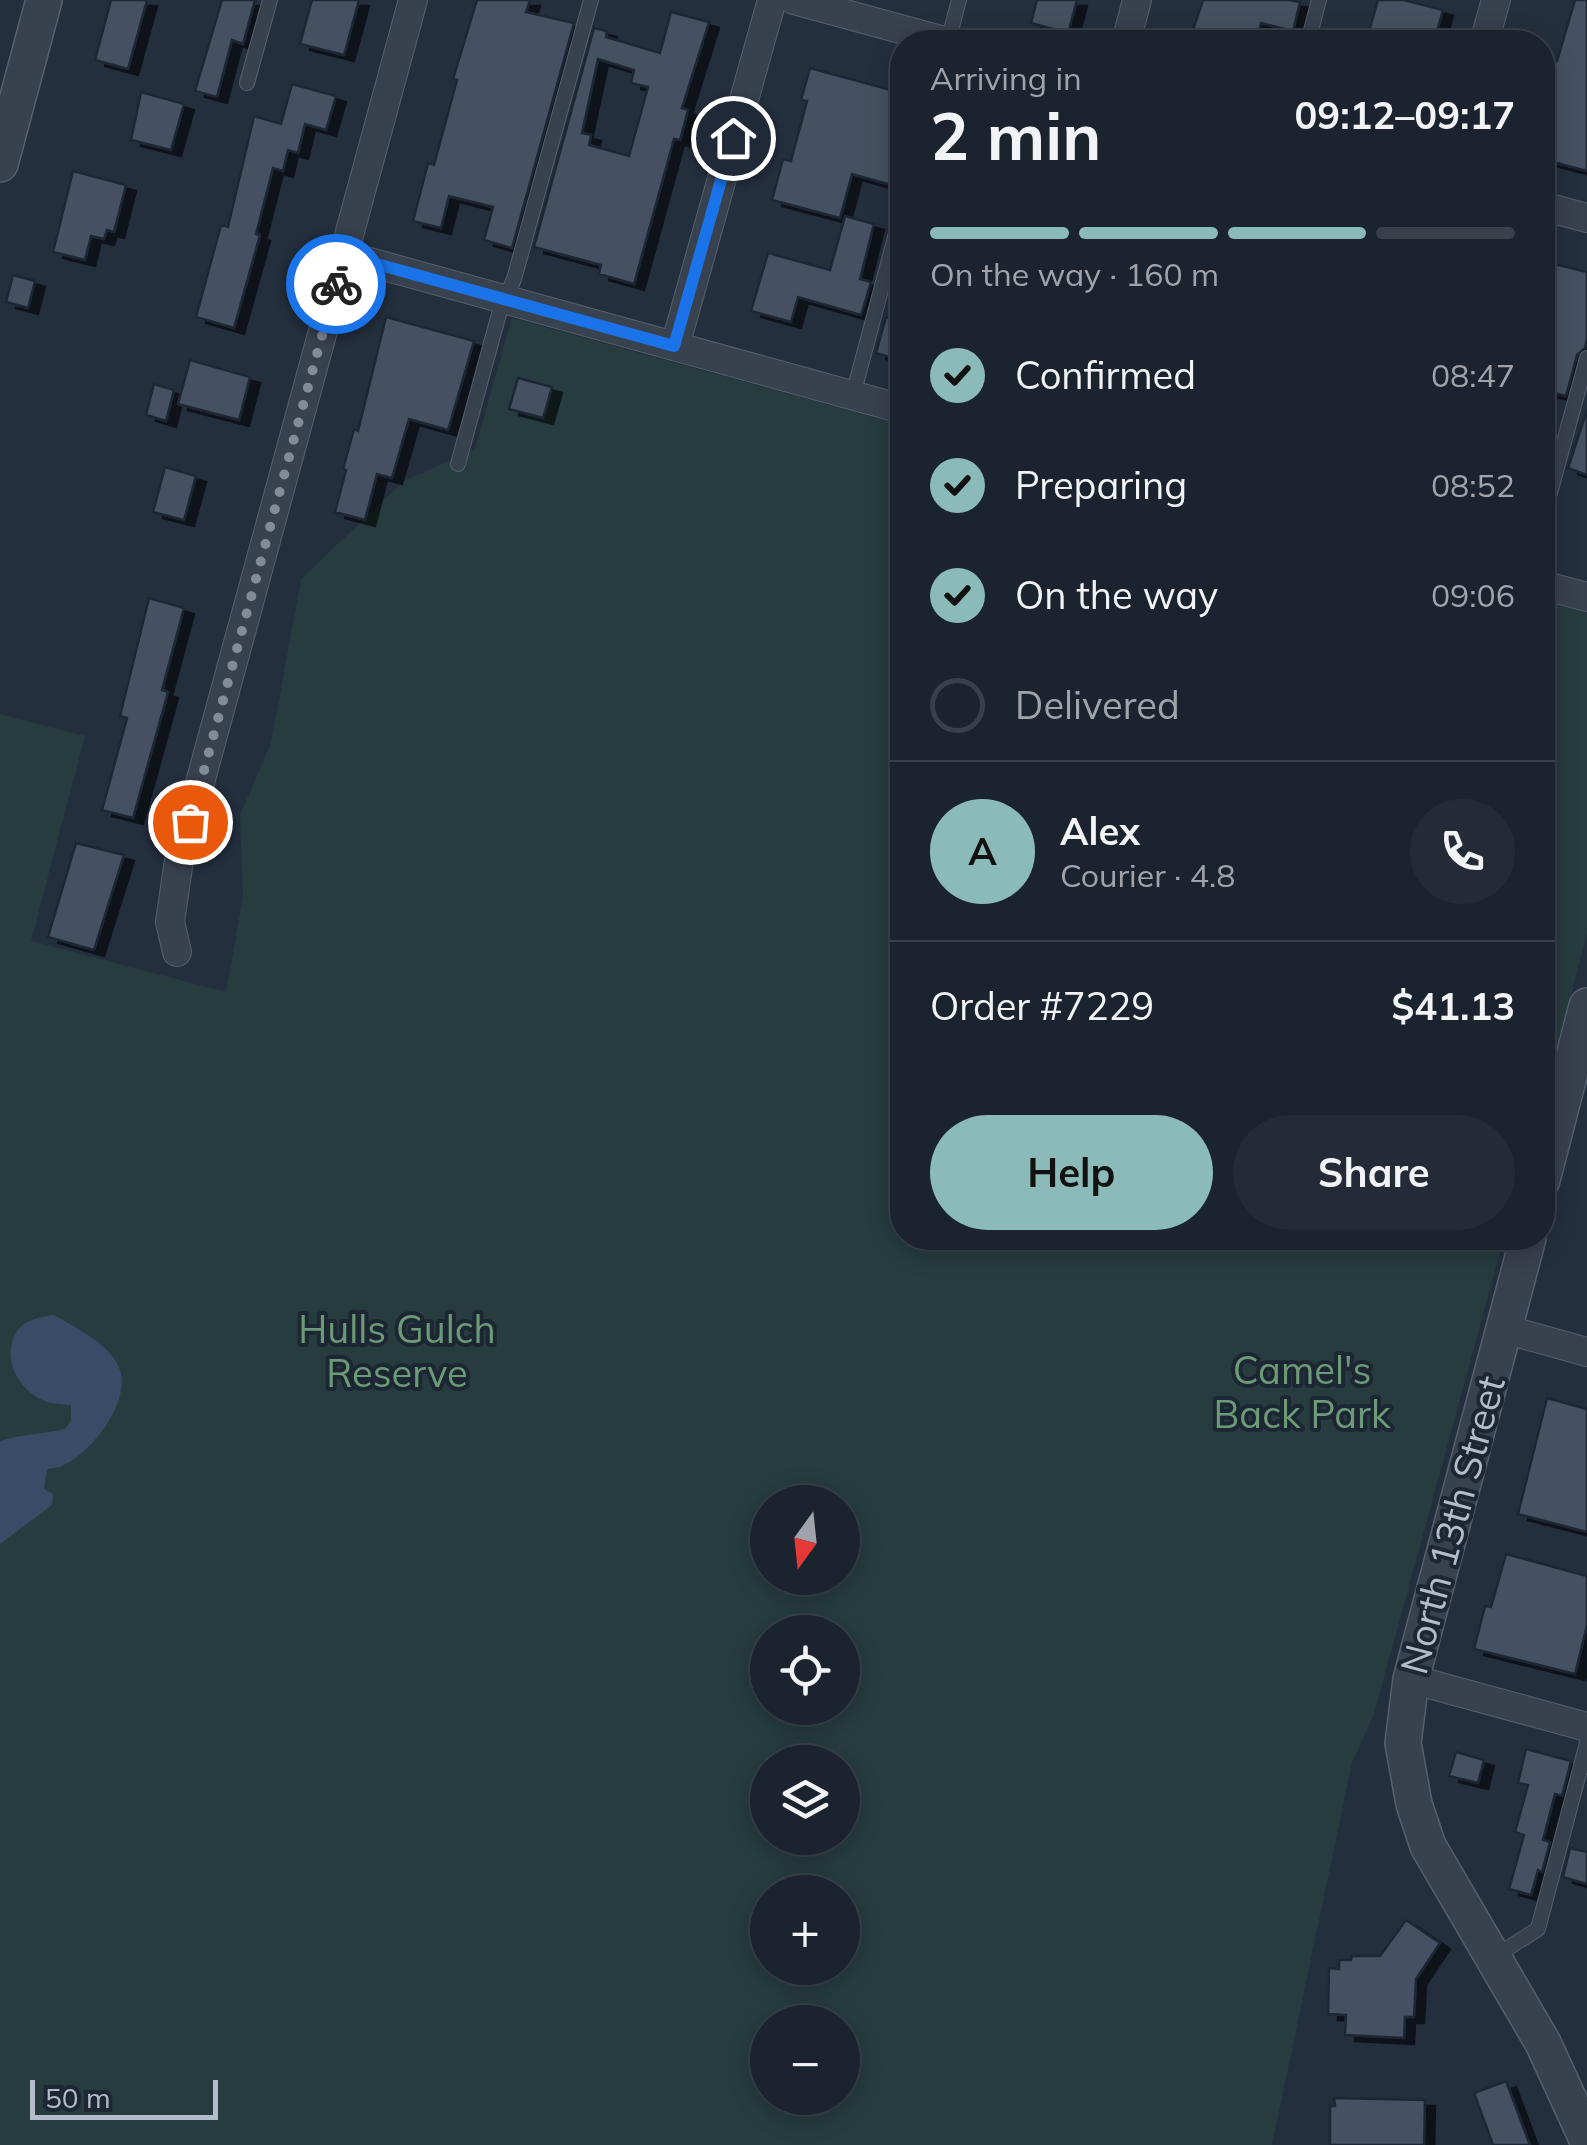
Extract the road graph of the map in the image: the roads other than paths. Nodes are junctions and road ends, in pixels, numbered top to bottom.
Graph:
1 (44, 0) edge
2 (270, 0) edge
3 (413, 0) edge
4 (592, 0) edge
5 (772, 0) edge
6 (794, 0) edge
7 (959, 0) edge
8 (1138, 0) edge
9 (1320, 0) edge
10 (1496, 0) edge
11 (904, 30) edge
12 (951, 30) edge
13 (1129, 30) edge
14 (1311, 30) edge
15 (1487, 30) edge
16 (246, 84) dead end
17 (0, 164) edge
18 (1555, 209) edge
19 (1587, 218) edge
20 (344, 255) junction
21 (890, 255) edge
22 (507, 300) junction
23 (674, 346) junction
24 (1587, 358) edge
25 (853, 395) junction
26 (890, 406) edge
27 (458, 464) dead end
28 (1555, 475) edge
29 (1555, 588) edge
30 (1587, 597) edge
31 (176, 952) dead end
32 (1587, 1006) edge
33 (1555, 1130) edge
34 (1525, 1250) edge
35 (1504, 1329) junction
36 (1587, 1352) edge
37 (1411, 1679) junction
38 (1587, 1728) edge
39 (1587, 1744) edge
40 (1494, 1958) junction
41 (1587, 2140) edge

1 - 17 street
2 - 16 lane
3 - 20 street
4 - 22 lane
5 - 23 street
6 - 11 street
7 - 12 lane
8 - 13 street
9 - 14 lane
10 - 15 street
18 - 19 street
20 - 22 street
20 - 31 street
21 - 25 lane
22 - 23 street
22 - 27 lane
23 - 25 street
24 - 28 lane
25 - 26 street
29 - 30 street
32 - 33 street
34 - 35 street, North 13th Street
35 - 36 street
35 - 37 street, North 13th Street
37 - 38 street
37 - 40 street, North 13th Street
39 - 40 lane
40 - 41 street, North 13th Street

